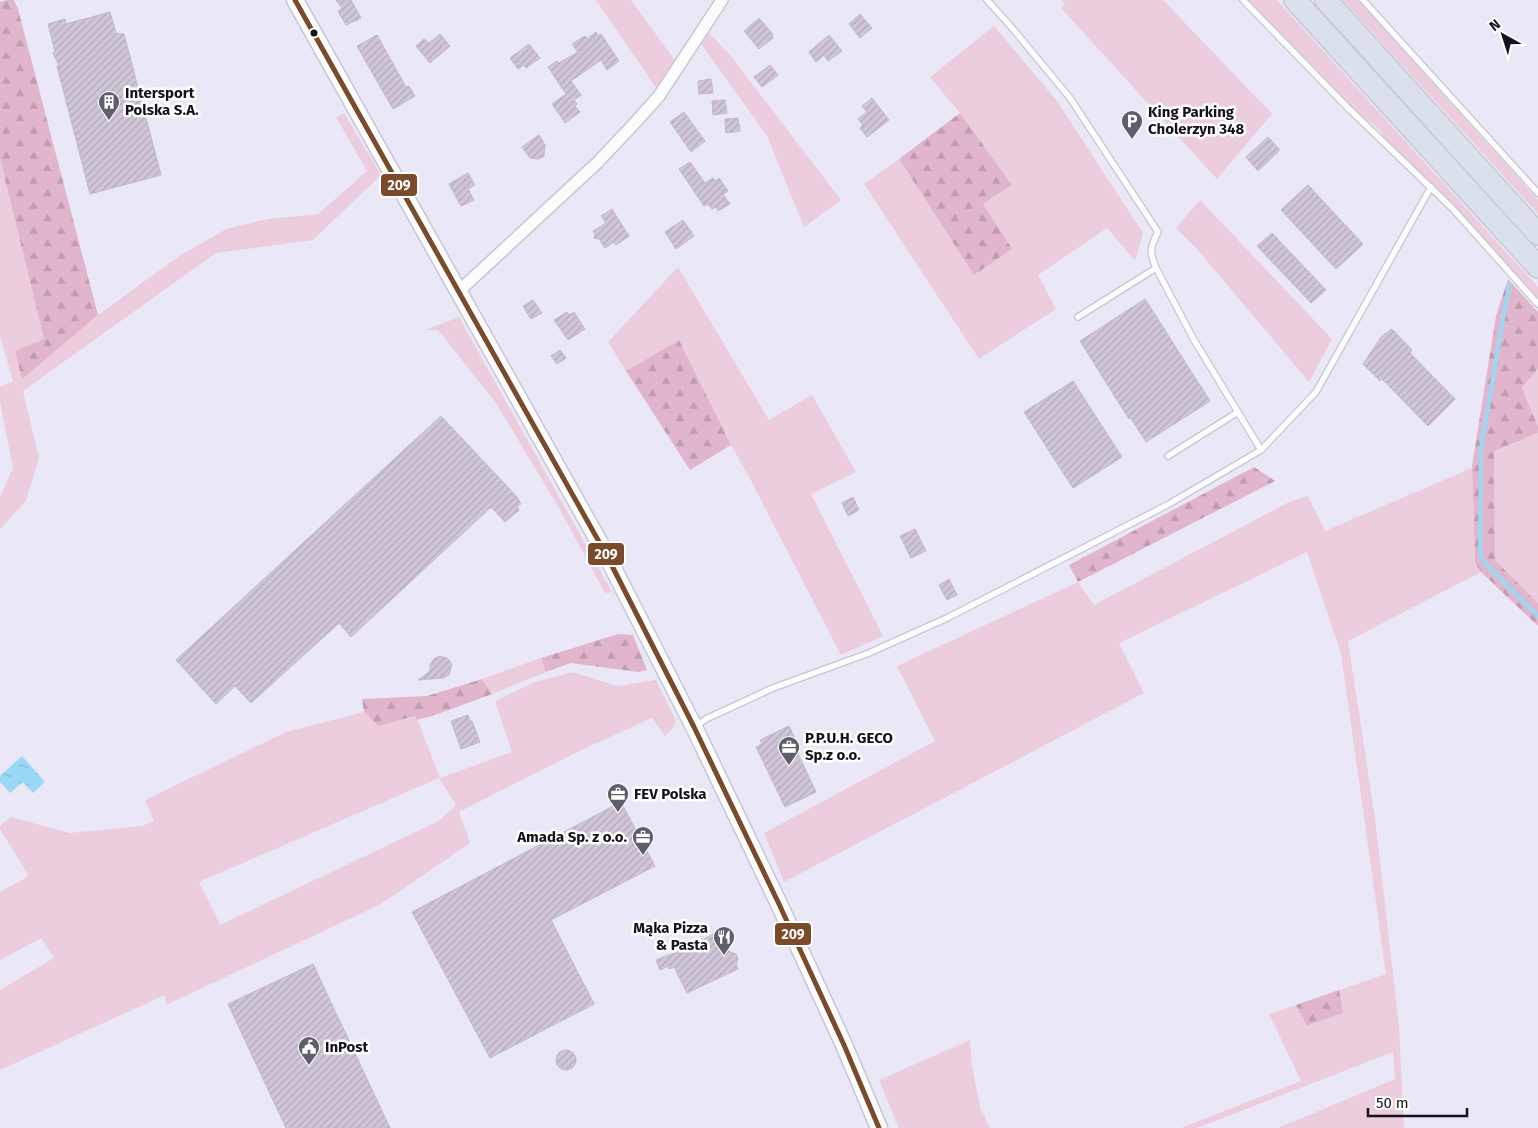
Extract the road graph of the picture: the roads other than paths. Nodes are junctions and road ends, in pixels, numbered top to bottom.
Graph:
1 (295, 0) edge
2 (722, 0) edge
3 (986, 0) edge
4 (1243, 0) edge
5 (1295, 0) edge
6 (1326, 0) edge
7 (1363, 0) edge
8 (1431, 187) junction
9 (1538, 193) edge
10 (1538, 234) edge
11 (1538, 267) edge
12 (1156, 268) junction
13 (459, 291) junction
14 (1538, 304) edge
15 (1078, 317) dead end
16 (1238, 412) junction
17 (1261, 450) junction
18 (1168, 456) dead end
19 (694, 727) junction
20 (880, 1128) edge

1 - 13 main road
2 - 13 street
3 - 12 lane
4 - 8 lane
5 - 11 highway
6 - 10 highway
7 - 9 lane
8 - 14 lane
8 - 17 lane
12 - 15 lane
12 - 16 lane
13 - 19 main road
16 - 17 lane
16 - 18 lane
17 - 19 lane
19 - 20 main road

